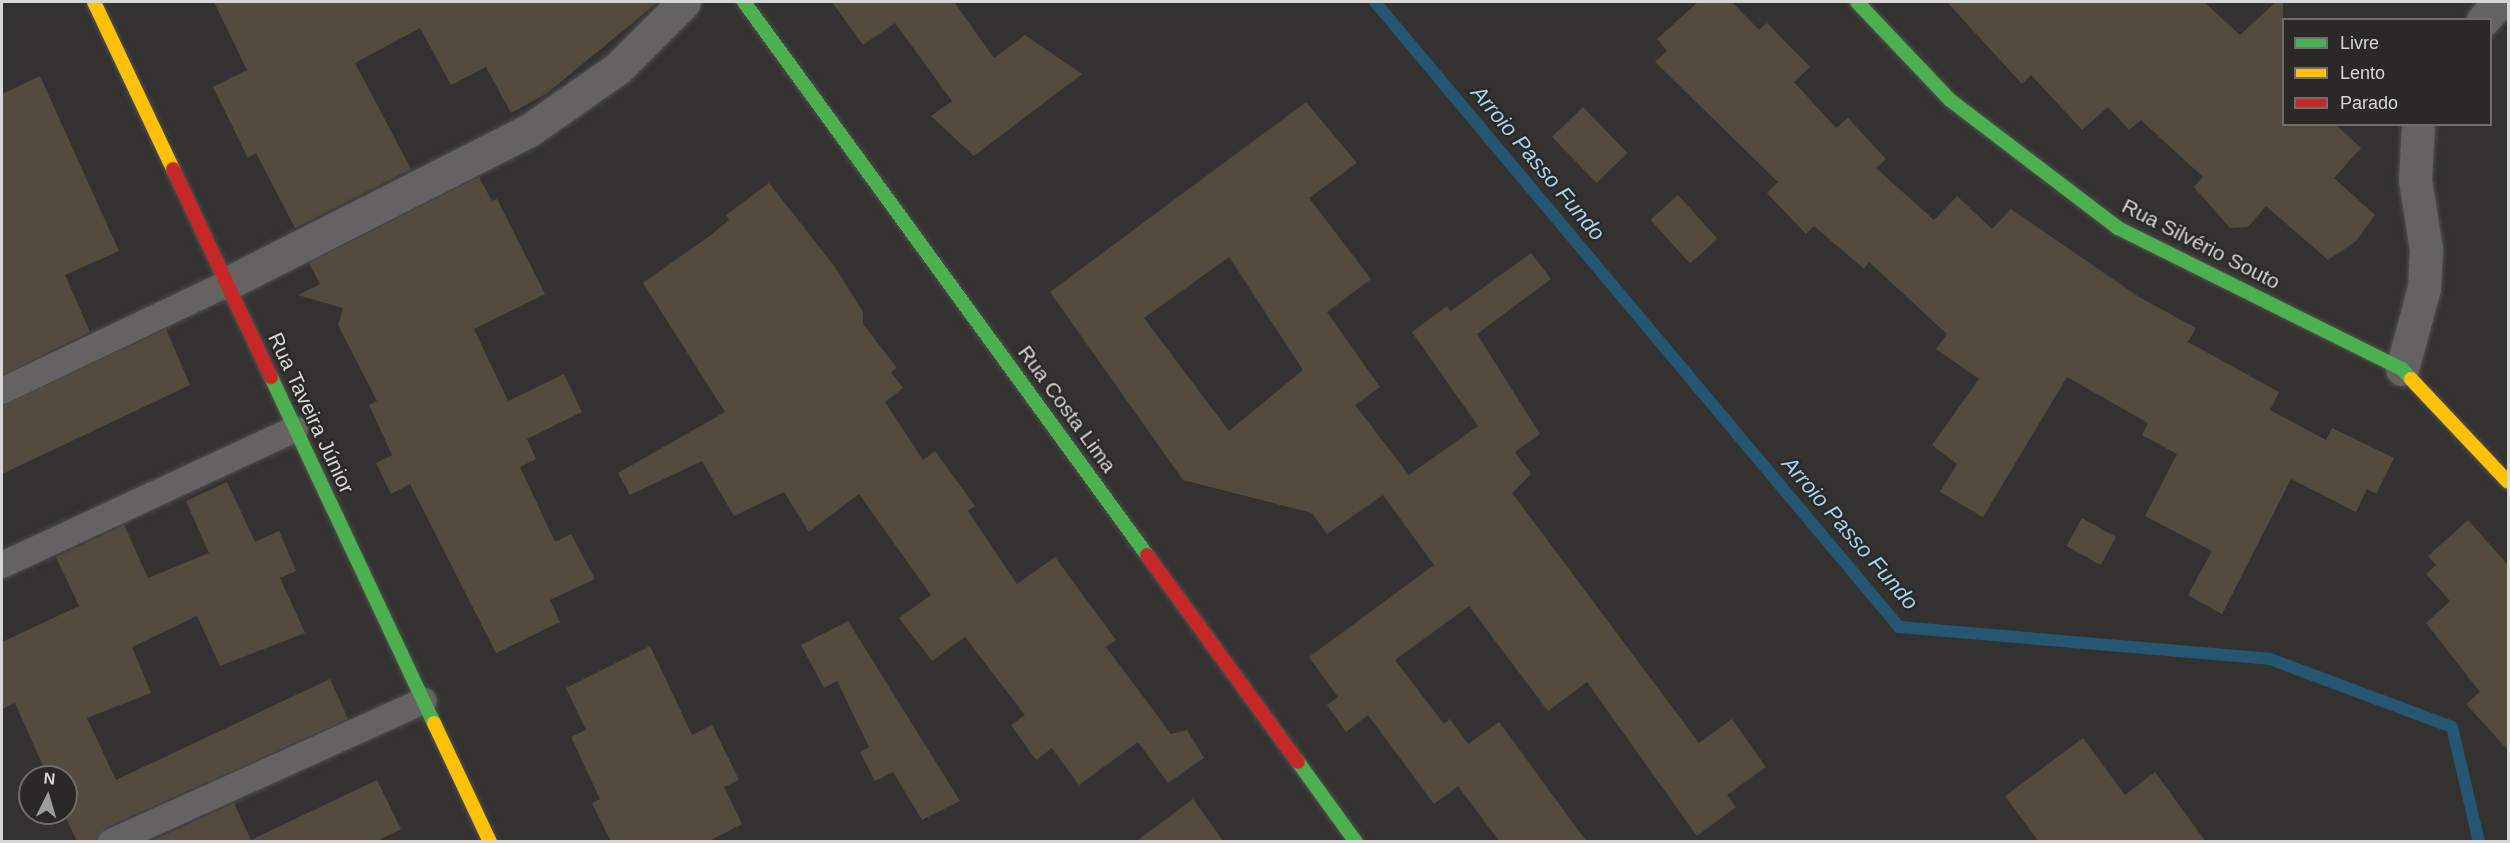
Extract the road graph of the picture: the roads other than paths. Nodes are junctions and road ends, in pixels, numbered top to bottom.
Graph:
1 (94, 2) edge
2 (684, 2) edge
3 (744, 2) edge
4 (1857, 2) edge
5 (2499, 2) edge
6 (2485, 18) edge
7 (2418, 126) edge
8 (228, 283) junction
9 (2402, 369) junction
10 (2, 392) edge
11 (295, 429) junction
12 (2508, 482) edge
13 (2, 565) edge
14 (424, 701) junction
15 (111, 842) edge
16 (490, 842) edge
17 (1356, 842) edge

1 - 8 street, Rua Taveira Júnior
2 - 8 street
3 - 17 street, Rua Costa Lima
4 - 9 street, Rua Silvério Souto
5 - 6 street
7 - 9 street
8 - 10 lane
8 - 11 street, Rua Taveira Júnior
9 - 12 street, Rua Silvério Souto
11 - 13 lane
11 - 14 street, Rua Taveira Júnior
14 - 15 lane
14 - 16 street, Rua Taveira Júnior

